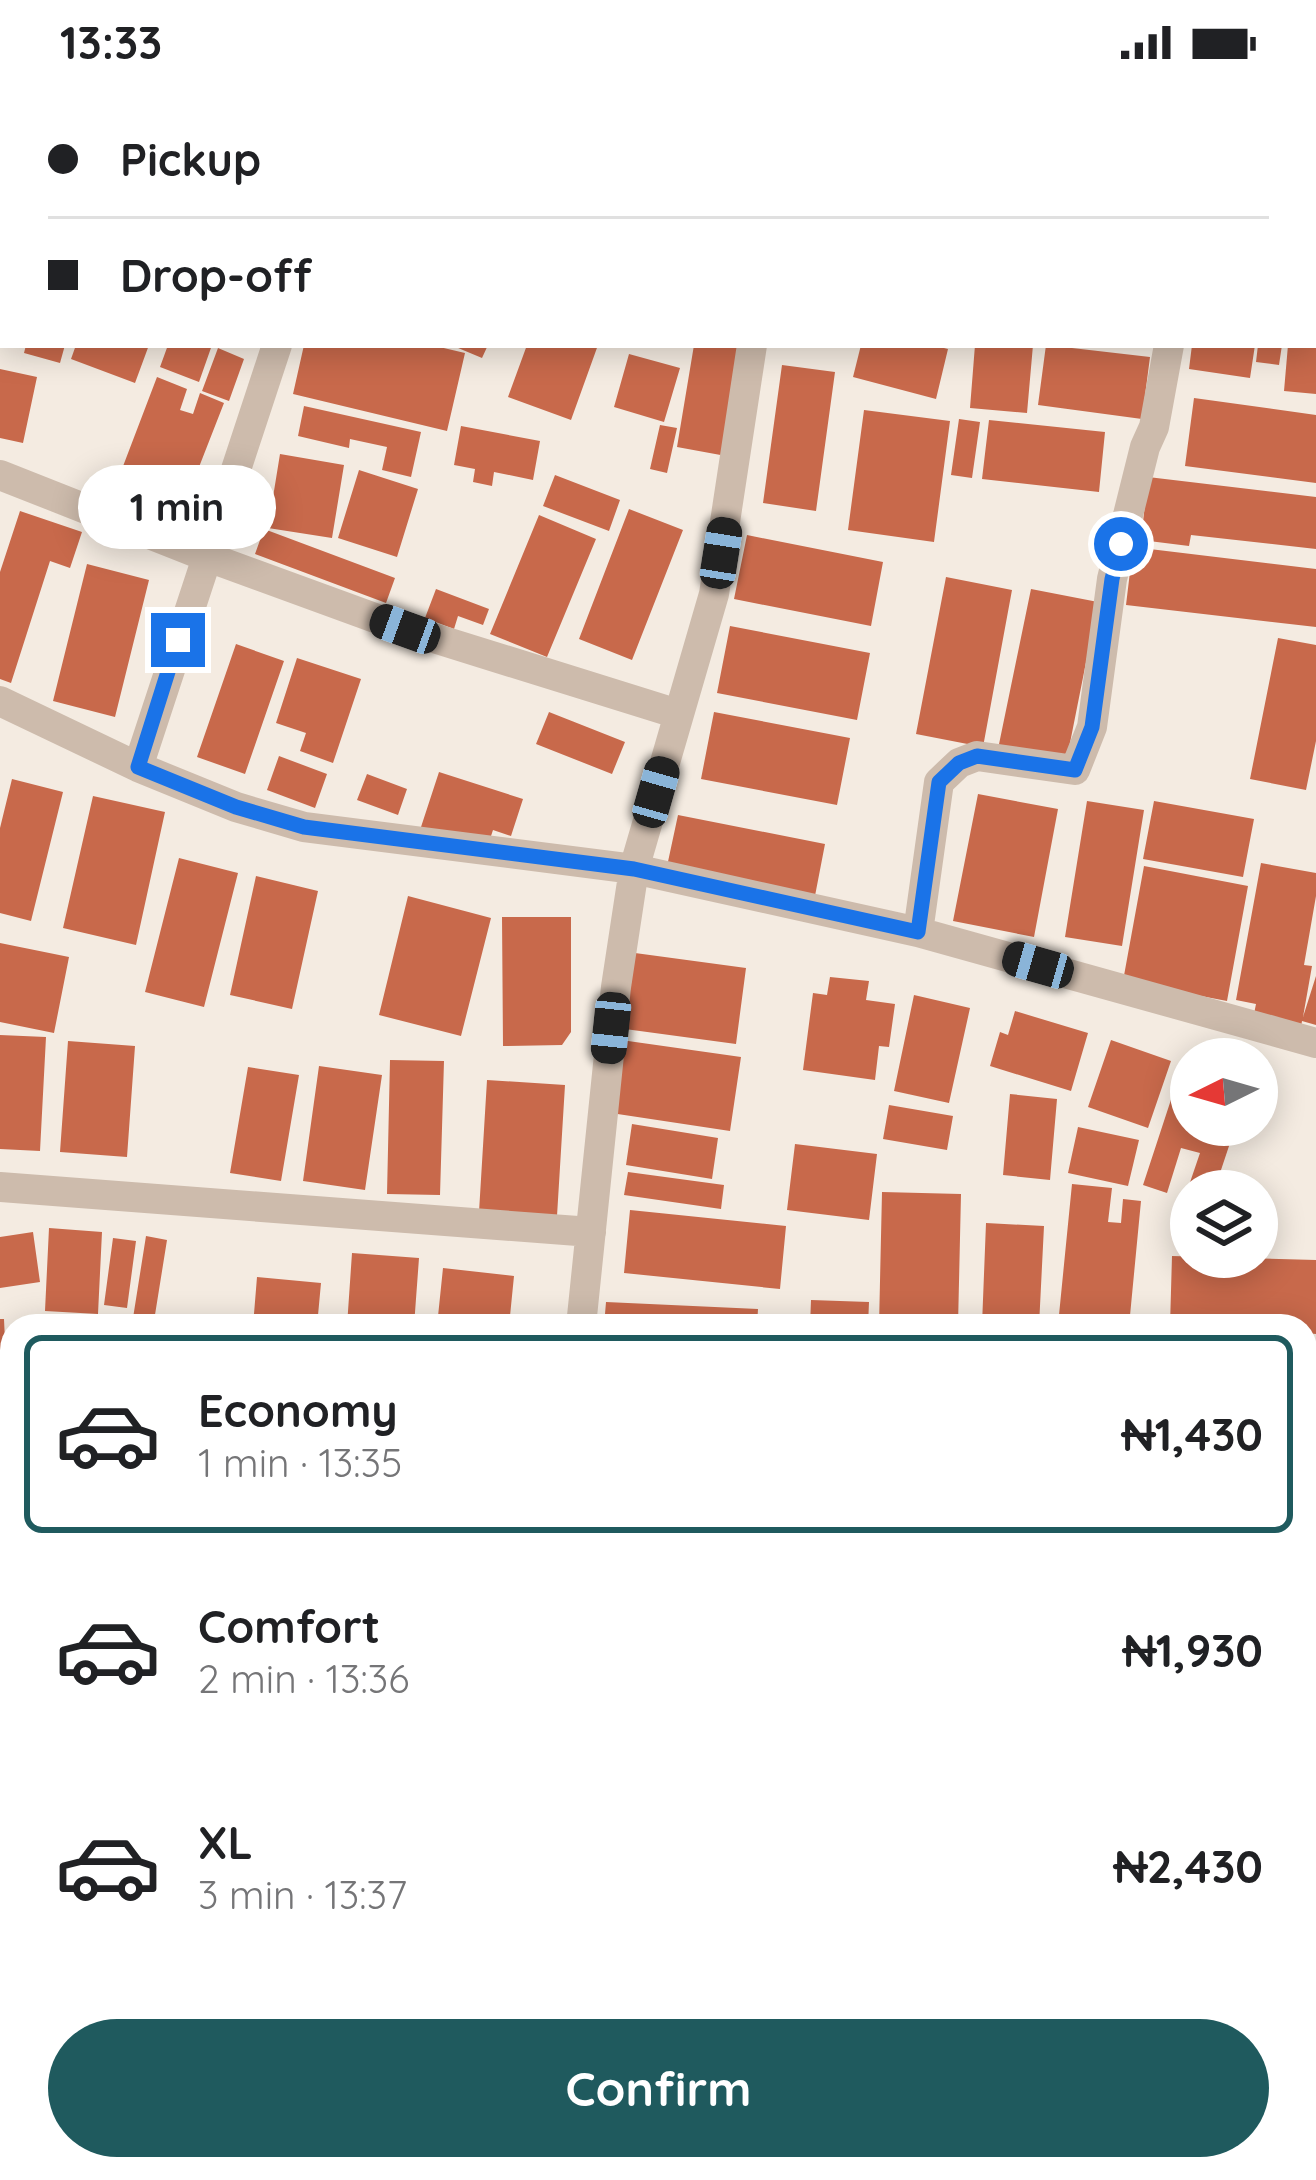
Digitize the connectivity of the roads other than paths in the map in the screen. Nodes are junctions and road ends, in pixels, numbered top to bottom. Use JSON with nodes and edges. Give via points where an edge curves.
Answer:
{"nodes":[{"id":1,"x":276,"y":348,"type":"edge"},
{"id":2,"x":752,"y":348,"type":"edge"},
{"id":3,"x":1167,"y":348,"type":"edge"},
{"id":4,"x":0,"y":475,"type":"edge"},
{"id":5,"x":206,"y":556,"type":"junction"},
{"id":6,"x":0,"y":701,"type":"edge"},
{"id":7,"x":678,"y":714,"type":"junction"},
{"id":8,"x":138,"y":767,"type":"junction"},
{"id":9,"x":634,"y":869,"type":"junction"},
{"id":10,"x":918,"y":932,"type":"junction"},
{"id":11,"x":1316,"y":1042,"type":"edge"},
{"id":12,"x":0,"y":1187,"type":"edge"},
{"id":13,"x":590,"y":1232,"type":"junction"},
{"id":14,"x":582,"y":1314,"type":"edge"}],
"edges":[{"from":1,"to":5,"type":"street"},
{"from":2,"to":7,"type":"street","via":[[714,595]]},
{"from":3,"to":10,"type":"street","via":[[1112,579],[1092,727],[1075,770],[977,756],[939,782]]},
{"from":4,"to":5,"type":"street"},
{"from":5,"to":7,"type":"street","via":[[405,629]]},
{"from":5,"to":8,"type":"street"},
{"from":6,"to":8,"type":"street"},
{"from":7,"to":9,"type":"street"},
{"from":8,"to":9,"type":"street","via":[[304,827]]},
{"from":9,"to":10,"type":"street"},
{"from":9,"to":13,"type":"street"},
{"from":10,"to":11,"type":"street"},
{"from":12,"to":13,"type":"street"},
{"from":13,"to":14,"type":"street"}]}
